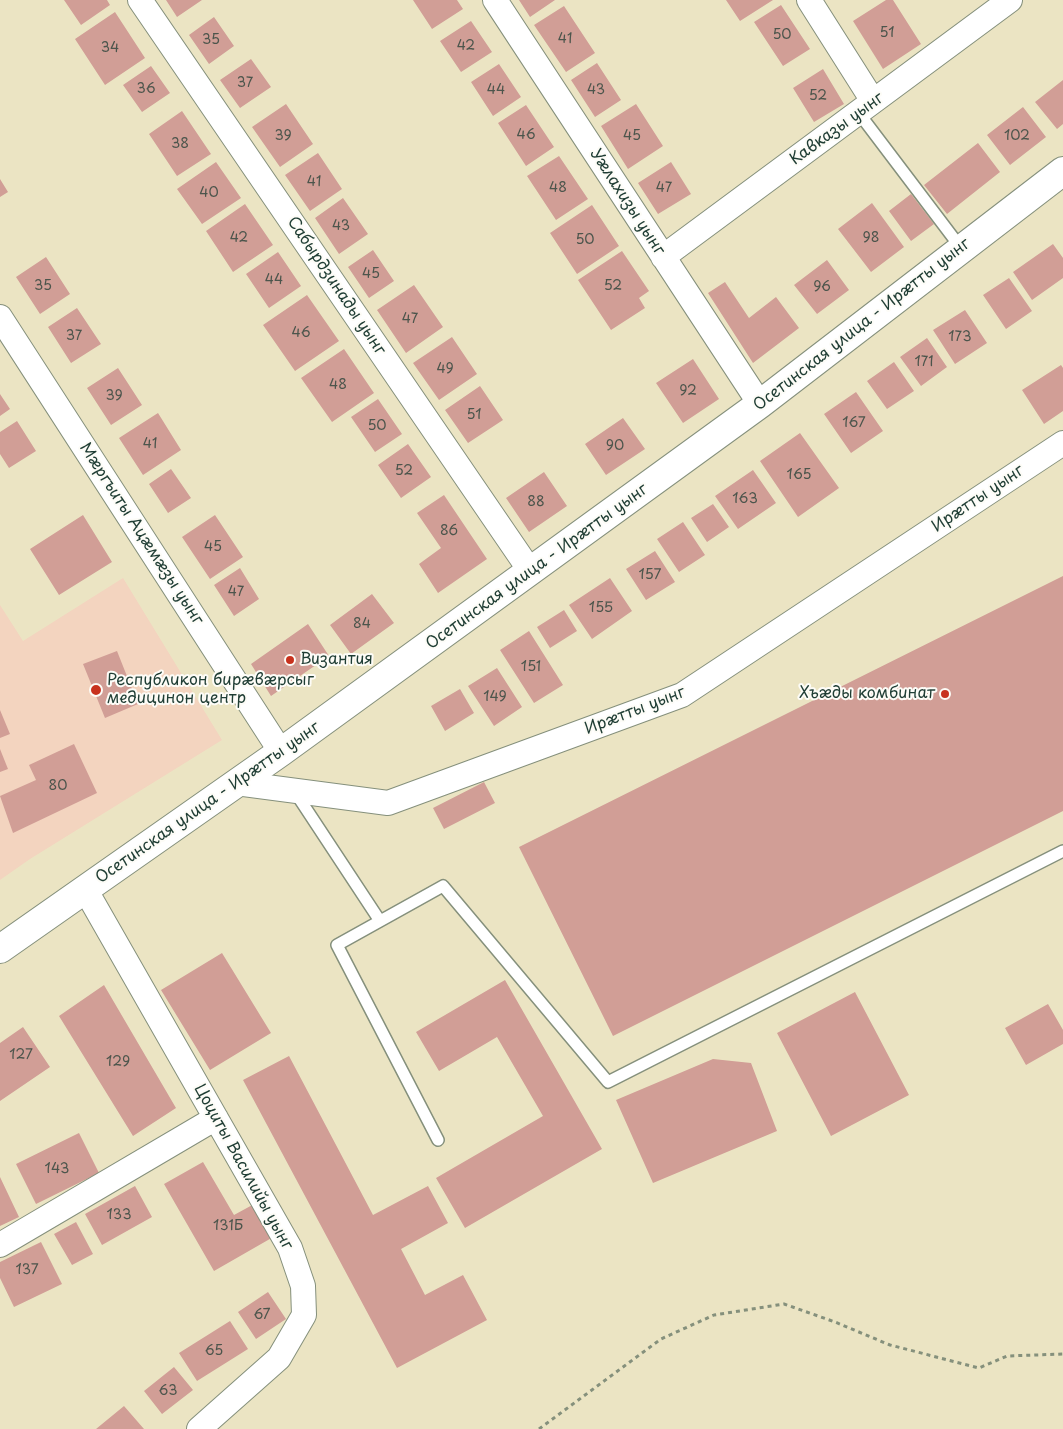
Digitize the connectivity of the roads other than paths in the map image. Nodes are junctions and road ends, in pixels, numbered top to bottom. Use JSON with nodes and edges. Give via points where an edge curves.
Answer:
{"nodes":[{"id":1,"x":140,"y":0,"type":"edge"},
{"id":2,"x":495,"y":0,"type":"edge"},
{"id":3,"x":809,"y":0,"type":"edge"},
{"id":4,"x":1010,"y":0,"type":"edge"},
{"id":5,"x":866,"y":107,"type":"junction"},
{"id":6,"x":1063,"y":170,"type":"edge"},
{"id":7,"x":961,"y":248,"type":"junction"},
{"id":8,"x":664,"y":257,"type":"junction"},
{"id":9,"x":0,"y":317,"type":"edge"},
{"id":10,"x":760,"y":404,"type":"junction"},
{"id":11,"x":1063,"y":442,"type":"edge"},
{"id":12,"x":531,"y":572,"type":"junction"},
{"id":13,"x":282,"y":752,"type":"junction"},
{"id":14,"x":236,"y":783,"type":"junction"},
{"id":15,"x":294,"y":791,"type":"junction"},
{"id":16,"x":1063,"y":850,"type":"edge"},
{"id":17,"x":85,"y":889,"type":"junction"},
{"id":18,"x":380,"y":921,"type":"junction"},
{"id":19,"x":0,"y":949,"type":"edge"},
{"id":20,"x":216,"y":1118,"type":"junction"},
{"id":21,"x":438,"y":1140,"type":"dead end"},
{"id":22,"x":0,"y":1245,"type":"edge"},
{"id":23,"x":199,"y":1429,"type":"edge"}],
"edges":[{"from":1,"to":12,"type":"street","name":"Сабырдзинады уынг"},
{"from":2,"to":8,"type":"street","name":"Уӕлахизы уынг"},
{"from":3,"to":5,"type":"street"},
{"from":4,"to":5,"type":"street","name":"Кавказы уынг"},
{"from":5,"to":7,"type":"lane"},
{"from":5,"to":8,"type":"street","name":"Кавказы уынг"},
{"from":6,"to":7,"type":"street","name":"Осетинская улица - Ирæтты уынг"},
{"from":7,"to":10,"type":"street","name":"Осетинская улица - Ирæтты уынг"},
{"from":8,"to":10,"type":"street","name":"Уӕлахизы уынг"},
{"from":9,"to":13,"type":"street","name":"Мӕргъиты Ацӕмӕзы уынг"},
{"from":10,"to":12,"type":"street","name":"Осетинская улица - Ирæтты уынг"},
{"from":11,"to":15,"type":"street","name":"Ирæтты уынг","via":[[682,695],[388,804]]},
{"from":12,"to":13,"type":"street","name":"Осетинская улица - Ирæтты уынг"},
{"from":13,"to":14,"type":"street","name":"Осетинская улица - Ирæтты уынг"},
{"from":14,"to":15,"type":"street","name":"Ирæтты уынг"},
{"from":14,"to":17,"type":"street","name":"Осетинская улица - Ирæтты уынг"},
{"from":15,"to":18,"type":"lane"},
{"from":16,"to":18,"type":"lane","via":[[608,1082],[442,886]]},
{"from":17,"to":19,"type":"street","name":"Осетинская улица - Ирæтты уынг"},
{"from":17,"to":20,"type":"street","name":"Цоциты Василийы уынг"},
{"from":18,"to":21,"type":"lane","via":[[337,945]]},
{"from":20,"to":22,"type":"street"},
{"from":20,"to":23,"type":"street","name":"Цоциты Василийы уынг","via":[[290,1248],[303,1286],[304,1315],[279,1358]]}]}
